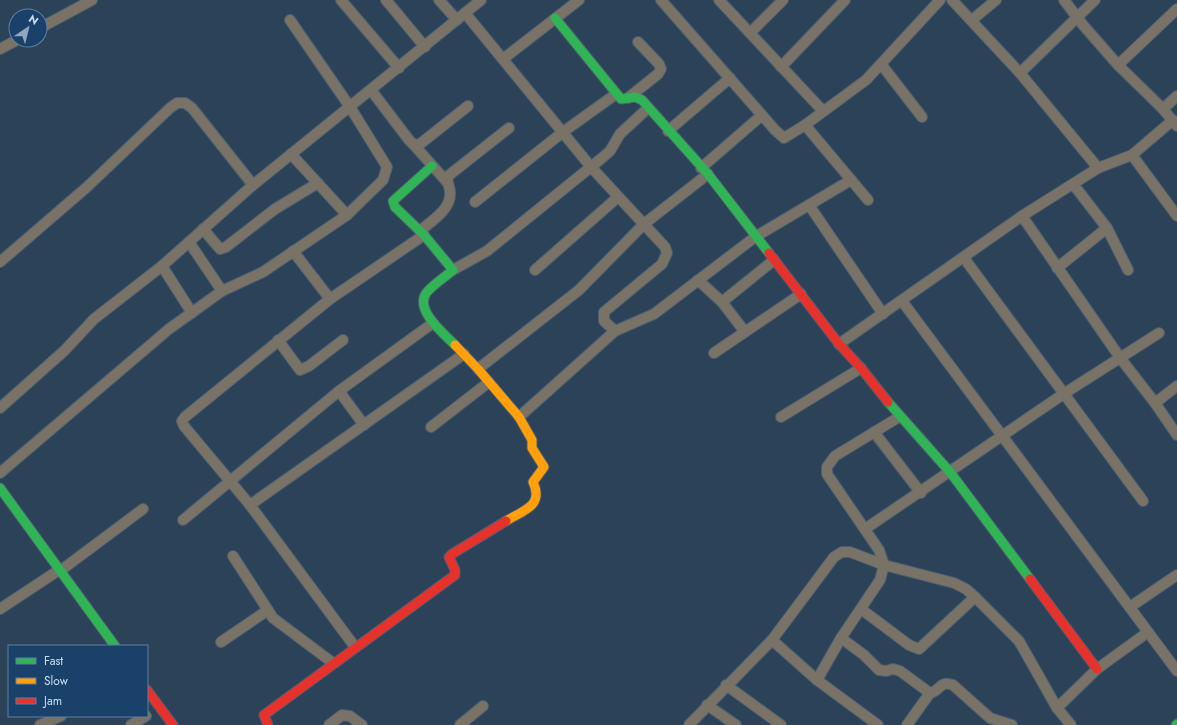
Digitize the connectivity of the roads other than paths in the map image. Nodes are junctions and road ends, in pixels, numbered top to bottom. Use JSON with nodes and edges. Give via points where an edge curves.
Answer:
{"nodes":[{"id":1,"x":92,"y":0,"type":"edge"},
{"id":2,"x":341,"y":0,"type":"edge"},
{"id":3,"x":386,"y":0,"type":"edge"},
{"id":4,"x":439,"y":0,"type":"edge"},
{"id":5,"x":481,"y":0,"type":"edge"},
{"id":6,"x":579,"y":0,"type":"edge"},
{"id":7,"x":661,"y":0,"type":"edge"},
{"id":8,"x":720,"y":0,"type":"edge"},
{"id":9,"x":783,"y":0,"type":"edge"},
{"id":10,"x":845,"y":0,"type":"edge"},
{"id":11,"x":940,"y":0,"type":"edge"},
{"id":12,"x":952,"y":0,"type":"edge"},
{"id":13,"x":996,"y":0,"type":"edge"},
{"id":14,"x":1064,"y":0,"type":"edge"},
{"id":15,"x":1095,"y":0,"type":"edge"},
{"id":16,"x":1177,"y":9,"type":"edge"},
{"id":17,"x":465,"y":13,"type":"junction"},
{"id":18,"x":1078,"y":17,"type":"junction"},
{"id":19,"x":555,"y":18,"type":"junction"},
{"id":20,"x":290,"y":20,"type":"dead end"},
{"id":21,"x":457,"y":20,"type":"junction"},
{"id":22,"x":972,"y":20,"type":"junction"},
{"id":23,"x":48,"y":24,"type":"edge"},
{"id":24,"x":750,"y":33,"type":"junction"},
{"id":25,"x":638,"y":42,"type":"dead end"},
{"id":26,"x":425,"y":47,"type":"junction"},
{"id":27,"x":503,"y":59,"type":"junction"},
{"id":28,"x":881,"y":64,"type":"junction"},
{"id":29,"x":1118,"y":65,"type":"junction"},
{"id":30,"x":781,"y":67,"type":"junction"},
{"id":31,"x":399,"y":68,"type":"junction"},
{"id":32,"x":1020,"y":73,"type":"junction"},
{"id":33,"x":730,"y":78,"type":"junction"},
{"id":34,"x":371,"y":90,"type":"junction"},
{"id":35,"x":616,"y":94,"type":"junction"},
{"id":36,"x":1177,"y":96,"type":"edge"},
{"id":37,"x":628,"y":98,"type":"junction"},
{"id":38,"x":468,"y":106,"type":"dead end"},
{"id":39,"x":350,"y":107,"type":"junction"},
{"id":40,"x":648,"y":108,"type":"junction"},
{"id":41,"x":1163,"y":109,"type":"junction"},
{"id":42,"x":823,"y":111,"type":"junction"},
{"id":43,"x":762,"y":115,"type":"junction"},
{"id":44,"x":922,"y":118,"type":"dead end"},
{"id":45,"x":1175,"y":123,"type":"edge"},
{"id":46,"x":804,"y":125,"type":"junction"},
{"id":47,"x":509,"y":128,"type":"dead end"},
{"id":48,"x":668,"y":131,"type":"junction"},
{"id":49,"x":563,"y":132,"type":"junction"},
{"id":50,"x":414,"y":145,"type":"junction"},
{"id":51,"x":291,"y":154,"type":"junction"},
{"id":52,"x":1132,"y":155,"type":"junction"},
{"id":53,"x":432,"y":166,"type":"junction"},
{"id":54,"x":591,"y":167,"type":"junction"},
{"id":55,"x":1098,"y":168,"type":"junction"},
{"id":56,"x":704,"y":171,"type":"junction"},
{"id":57,"x":851,"y":180,"type":"junction"},
{"id":58,"x":447,"y":182,"type":"junction"},
{"id":59,"x":318,"y":183,"type":"junction"},
{"id":60,"x":1073,"y":184,"type":"junction"},
{"id":61,"x":253,"y":185,"type":"junction"},
{"id":62,"x":618,"y":197,"type":"junction"},
{"id":63,"x":868,"y":200,"type":"dead end"},
{"id":64,"x":475,"y":202,"type":"dead end"},
{"id":65,"x":809,"y":204,"type":"junction"},
{"id":66,"x":347,"y":215,"type":"junction"},
{"id":67,"x":1022,"y":216,"type":"junction"},
{"id":68,"x":1177,"y":216,"type":"edge"},
{"id":69,"x":644,"y":224,"type":"junction"},
{"id":70,"x":1107,"y":228,"type":"junction"},
{"id":71,"x":203,"y":229,"type":"junction"},
{"id":72,"x":422,"y":233,"type":"junction"},
{"id":73,"x":755,"y":237,"type":"junction"},
{"id":74,"x":189,"y":242,"type":"junction"},
{"id":75,"x":293,"y":251,"type":"junction"},
{"id":76,"x":964,"y":258,"type":"junction"},
{"id":77,"x":774,"y":260,"type":"junction"},
{"id":78,"x":0,"y":262,"type":"edge"},
{"id":79,"x":162,"y":266,"type":"junction"},
{"id":80,"x":1057,"y":268,"type":"junction"},
{"id":81,"x":452,"y":270,"type":"junction"},
{"id":82,"x":535,"y":270,"type":"dead end"},
{"id":83,"x":1128,"y":270,"type":"dead end"},
{"id":84,"x":698,"y":280,"type":"junction"},
{"id":85,"x":222,"y":291,"type":"junction"},
{"id":86,"x":801,"y":294,"type":"junction"},
{"id":87,"x":330,"y":299,"type":"junction"},
{"id":88,"x":902,"y":301,"type":"junction"},
{"id":89,"x":722,"y":302,"type":"junction"},
{"id":90,"x":192,"y":313,"type":"junction"},
{"id":91,"x":883,"y":314,"type":"junction"},
{"id":92,"x":433,"y":324,"type":"junction"},
{"id":93,"x":615,"y":331,"type":"junction"},
{"id":94,"x":745,"y":332,"type":"junction"},
{"id":95,"x":1159,"y":333,"type":"dead end"},
{"id":96,"x":278,"y":340,"type":"junction"},
{"id":97,"x":343,"y":340,"type":"dead end"},
{"id":98,"x":839,"y":344,"type":"junction"},
{"id":99,"x":714,"y":353,"type":"dead end"},
{"id":100,"x":464,"y":354,"type":"junction"},
{"id":101,"x":1120,"y":359,"type":"junction"},
{"id":102,"x":861,"y":368,"type":"junction"},
{"id":103,"x":478,"y":369,"type":"junction"},
{"id":104,"x":489,"y":382,"type":"junction"},
{"id":105,"x":1177,"y":386,"type":"edge"},
{"id":106,"x":339,"y":391,"type":"junction"},
{"id":107,"x":1065,"y":394,"type":"junction"},
{"id":108,"x":1155,"y":403,"type":"junction"},
{"id":109,"x":0,"y":408,"type":"edge"},
{"id":110,"x":519,"y":417,"type":"junction"},
{"id":111,"x":782,"y":417,"type":"dead end"},
{"id":112,"x":899,"y":417,"type":"junction"},
{"id":113,"x":364,"y":425,"type":"junction"},
{"id":114,"x":431,"y":426,"type":"dead end"},
{"id":115,"x":874,"y":432,"type":"junction"},
{"id":116,"x":1177,"y":435,"type":"edge"},
{"id":117,"x":1002,"y":436,"type":"junction"},
{"id":118,"x":950,"y":472,"type":"junction"},
{"id":119,"x":0,"y":473,"type":"edge"},
{"id":120,"x":231,"y":481,"type":"junction"},
{"id":121,"x":0,"y":488,"type":"edge"},
{"id":122,"x":921,"y":493,"type":"junction"},
{"id":123,"x":1143,"y":501,"type":"dead end"},
{"id":124,"x":250,"y":505,"type":"junction"},
{"id":125,"x":143,"y":508,"type":"dead end"},
{"id":126,"x":183,"y":520,"type":"dead end"},
{"id":127,"x":865,"y":529,"type":"junction"},
{"id":128,"x":233,"y":556,"type":"dead end"},
{"id":129,"x":884,"y":565,"type":"junction"},
{"id":130,"x":59,"y":570,"type":"junction"},
{"id":131,"x":1177,"y":575,"type":"edge"},
{"id":132,"x":976,"y":596,"type":"junction"},
{"id":133,"x":1130,"y":607,"type":"junction"},
{"id":134,"x":0,"y":609,"type":"edge"},
{"id":135,"x":861,"y":609,"type":"junction"},
{"id":136,"x":268,"y":610,"type":"junction"},
{"id":137,"x":1148,"y":632,"type":"junction"},
{"id":138,"x":841,"y":638,"type":"junction"},
{"id":139,"x":772,"y":640,"type":"junction"},
{"id":140,"x":221,"y":642,"type":"dead end"},
{"id":141,"x":114,"y":645,"type":"edge"},
{"id":142,"x":355,"y":647,"type":"junction"},
{"id":143,"x":333,"y":663,"type":"junction"},
{"id":144,"x":1097,"y":669,"type":"junction"},
{"id":145,"x":1177,"y":671,"type":"edge"},
{"id":146,"x":817,"y":680,"type":"junction"},
{"id":147,"x":726,"y":685,"type":"junction"},
{"id":148,"x":148,"y":691,"type":"edge"},
{"id":149,"x":930,"y":693,"type":"junction"},
{"id":150,"x":707,"y":705,"type":"junction"},
{"id":151,"x":483,"y":706,"type":"dead end"},
{"id":152,"x":160,"y":707,"type":"junction"},
{"id":153,"x":1057,"y":708,"type":"junction"},
{"id":154,"x":148,"y":715,"type":"edge"},
{"id":155,"x":59,"y":717,"type":"edge"},
{"id":156,"x":144,"y":717,"type":"edge"},
{"id":157,"x":40,"y":725,"type":"edge"},
{"id":158,"x":131,"y":725,"type":"edge"},
{"id":159,"x":172,"y":725,"type":"edge"},
{"id":160,"x":268,"y":725,"type":"edge"},
{"id":161,"x":329,"y":725,"type":"edge"},
{"id":162,"x":362,"y":725,"type":"edge"},
{"id":163,"x":460,"y":725,"type":"edge"},
{"id":164,"x":689,"y":725,"type":"edge"},
{"id":165,"x":736,"y":725,"type":"edge"},
{"id":166,"x":781,"y":725,"type":"edge"},
{"id":167,"x":878,"y":725,"type":"edge"},
{"id":168,"x":907,"y":725,"type":"edge"},
{"id":169,"x":1012,"y":725,"type":"edge"},
{"id":170,"x":1070,"y":725,"type":"edge"}],
"edges":[{"from":1,"to":23,"type":"street"},
{"from":2,"to":31,"type":"street"},
{"from":3,"to":26,"type":"street"},
{"from":4,"to":21,"type":"street"},
{"from":5,"to":17,"type":"street"},
{"from":6,"to":19,"type":"street"},
{"from":7,"to":33,"type":"street"},
{"from":8,"to":24,"type":"street"},
{"from":9,"to":24,"type":"street"},
{"from":10,"to":30,"type":"street"},
{"from":11,"to":28,"type":"street"},
{"from":12,"to":22,"type":"street"},
{"from":13,"to":22,"type":"street"},
{"from":14,"to":18,"type":"street"},
{"from":15,"to":18,"type":"street"},
{"from":16,"to":29,"type":"street"},
{"from":17,"to":21,"type":"street"},
{"from":17,"to":27,"type":"street"},
{"from":18,"to":29,"type":"street"},
{"from":18,"to":32,"type":"street"},
{"from":19,"to":27,"type":"street"},
{"from":19,"to":35,"type":"street"},
{"from":20,"to":39,"type":"street"},
{"from":21,"to":26,"type":"street"},
{"from":22,"to":32,"type":"street"},
{"from":24,"to":30,"type":"street"},
{"from":25,"to":37,"type":"street","via":[[661,69]]},
{"from":26,"to":31,"type":"street"},
{"from":27,"to":49,"type":"street"},
{"from":28,"to":42,"type":"street","via":[[866,80]]},
{"from":28,"to":44,"type":"street"},
{"from":29,"to":41,"type":"street"},
{"from":30,"to":42,"type":"street"},
{"from":31,"to":34,"type":"street"},
{"from":32,"to":55,"type":"street"},
{"from":33,"to":43,"type":"street"},
{"from":33,"to":48,"type":"street"},
{"from":34,"to":39,"type":"street"},
{"from":34,"to":50,"type":"street"},
{"from":35,"to":37,"type":"street","via":[[621,98]]},
{"from":35,"to":49,"type":"street"},
{"from":36,"to":41,"type":"street"},
{"from":37,"to":40,"type":"street","via":[[642,100]]},
{"from":38,"to":50,"type":"street","via":[[420,144]]},
{"from":39,"to":51,"type":"street"},
{"from":39,"to":66,"type":"street","via":[[387,168],[383,180]]},
{"from":40,"to":48,"type":"street"},
{"from":40,"to":54,"type":"street","via":[[620,134],[610,151]]},
{"from":41,"to":45,"type":"street"},
{"from":42,"to":46,"type":"street"},
{"from":43,"to":46,"type":"street","via":[[784,138]]},
{"from":43,"to":56,"type":"street"},
{"from":45,"to":52,"type":"street"},
{"from":46,"to":57,"type":"street"},
{"from":47,"to":58,"type":"street","via":[[453,171]]},
{"from":48,"to":56,"type":"street"},
{"from":49,"to":54,"type":"street"},
{"from":49,"to":64,"type":"street"},
{"from":50,"to":53,"type":"street"},
{"from":51,"to":59,"type":"street"},
{"from":51,"to":61,"type":"street"},
{"from":52,"to":55,"type":"street"},
{"from":52,"to":68,"type":"street"},
{"from":53,"to":58,"type":"street"},
{"from":53,"to":72,"type":"street","via":[[393,201],[395,207]]},
{"from":54,"to":62,"type":"street"},
{"from":54,"to":81,"type":"street","via":[[487,251]]},
{"from":55,"to":60,"type":"street"},
{"from":56,"to":69,"type":"street"},
{"from":56,"to":73,"type":"street"},
{"from":57,"to":63,"type":"street"},
{"from":57,"to":65,"type":"street"},
{"from":58,"to":72,"type":"street","via":[[451,195],[448,203]]},
{"from":59,"to":66,"type":"street"},
{"from":59,"to":71,"type":"street","via":[[266,215],[226,247],[220,249]]},
{"from":60,"to":67,"type":"street"},
{"from":60,"to":70,"type":"street"},
{"from":61,"to":71,"type":"street"},
{"from":61,"to":78,"type":"street","via":[[192,108],[185,103],[177,103],[147,128],[87,187]]},
{"from":62,"to":69,"type":"street"},
{"from":62,"to":82,"type":"street"},
{"from":65,"to":73,"type":"street"},
{"from":65,"to":91,"type":"street"},
{"from":66,"to":75,"type":"street"},
{"from":67,"to":76,"type":"street"},
{"from":67,"to":80,"type":"street"},
{"from":69,"to":93,"type":"street","via":[[662,242],[667,253],[662,264],[604,312],[604,321]]},
{"from":69,"to":103,"type":"street","via":[[579,290]]},
{"from":70,"to":80,"type":"street"},
{"from":70,"to":83,"type":"street"},
{"from":71,"to":74,"type":"street"},
{"from":72,"to":81,"type":"street"},
{"from":72,"to":87,"type":"street"},
{"from":73,"to":77,"type":"street"},
{"from":73,"to":84,"type":"street"},
{"from":74,"to":79,"type":"street"},
{"from":74,"to":85,"type":"street"},
{"from":75,"to":85,"type":"street","via":[[263,272]]},
{"from":75,"to":87,"type":"street"},
{"from":76,"to":88,"type":"street"},
{"from":76,"to":107,"type":"street"},
{"from":77,"to":86,"type":"street"},
{"from":77,"to":89,"type":"street"},
{"from":79,"to":90,"type":"street"},
{"from":79,"to":109,"type":"street","via":[[94,319],[64,351]]},
{"from":80,"to":101,"type":"street"},
{"from":81,"to":92,"type":"street","via":[[424,297],[424,306]]},
{"from":84,"to":89,"type":"street"},
{"from":84,"to":93,"type":"street","via":[[654,314]]},
{"from":85,"to":90,"type":"street"},
{"from":86,"to":94,"type":"street"},
{"from":86,"to":98,"type":"street"},
{"from":87,"to":96,"type":"street"},
{"from":88,"to":91,"type":"street"},
{"from":88,"to":117,"type":"street"},
{"from":89,"to":94,"type":"street"},
{"from":90,"to":119,"type":"street","via":[[169,329]]},
{"from":91,"to":98,"type":"street"},
{"from":92,"to":100,"type":"street"},
{"from":92,"to":106,"type":"street"},
{"from":93,"to":110,"type":"street"},
{"from":94,"to":99,"type":"street"},
{"from":95,"to":101,"type":"street"},
{"from":96,"to":97,"type":"street","via":[[300,370]]},
{"from":96,"to":120,"type":"street","via":[[182,421]]},
{"from":98,"to":102,"type":"street"},
{"from":100,"to":103,"type":"street"},
{"from":100,"to":113,"type":"street"},
{"from":101,"to":107,"type":"street"},
{"from":101,"to":108,"type":"street"},
{"from":102,"to":111,"type":"street"},
{"from":102,"to":112,"type":"street"},
{"from":103,"to":104,"type":"street"},
{"from":104,"to":110,"type":"street"},
{"from":104,"to":114,"type":"street"},
{"from":105,"to":108,"type":"street"},
{"from":106,"to":113,"type":"street"},
{"from":106,"to":120,"type":"street"},
{"from":107,"to":117,"type":"street"},
{"from":107,"to":123,"type":"street"},
{"from":108,"to":116,"type":"street"},
{"from":110,"to":142,"type":"street","via":[[531,437],[532,448],[544,467],[533,482],[539,493],[534,504],[452,554],[449,561],[456,570],[455,575]]},
{"from":112,"to":115,"type":"street"},
{"from":112,"to":118,"type":"street"},
{"from":113,"to":124,"type":"street"},
{"from":115,"to":122,"type":"street"},
{"from":115,"to":127,"type":"street","via":[[835,456],[827,467],[827,474]]},
{"from":117,"to":118,"type":"street"},
{"from":117,"to":133,"type":"street"},
{"from":118,"to":122,"type":"street"},
{"from":118,"to":144,"type":"street"},
{"from":120,"to":124,"type":"street"},
{"from":120,"to":126,"type":"street"},
{"from":121,"to":130,"type":"street"},
{"from":122,"to":127,"type":"street"},
{"from":124,"to":142,"type":"street"},
{"from":125,"to":130,"type":"street"},
{"from":127,"to":129,"type":"street"},
{"from":128,"to":136,"type":"street"},
{"from":129,"to":132,"type":"street","via":[[954,583]]},
{"from":129,"to":135,"type":"street","via":[[880,580]]},
{"from":129,"to":139,"type":"street","via":[[850,552],[842,552],[834,557]]},
{"from":130,"to":134,"type":"street"},
{"from":130,"to":141,"type":"street"},
{"from":131,"to":133,"type":"street"},
{"from":132,"to":135,"type":"street","via":[[919,649],[909,645]]},
{"from":132,"to":153,"type":"street","via":[[1019,641]]},
{"from":133,"to":137,"type":"street"},
{"from":135,"to":138,"type":"street"},
{"from":136,"to":140,"type":"street"},
{"from":136,"to":143,"type":"street","via":[[273,618]]},
{"from":137,"to":144,"type":"street"},
{"from":137,"to":145,"type":"street"},
{"from":138,"to":146,"type":"street"},
{"from":138,"to":149,"type":"street","via":[[879,670],[900,671]]},
{"from":139,"to":146,"type":"street"},
{"from":139,"to":147,"type":"street"},
{"from":142,"to":143,"type":"street"},
{"from":143,"to":160,"type":"street","via":[[264,715]]},
{"from":144,"to":153,"type":"street"},
{"from":146,"to":167,"type":"street"},
{"from":147,"to":150,"type":"street"},
{"from":147,"to":166,"type":"street"},
{"from":148,"to":152,"type":"street"},
{"from":149,"to":168,"type":"street"},
{"from":149,"to":169,"type":"street","via":[[942,684],[953,684],[990,718]]},
{"from":150,"to":164,"type":"street"},
{"from":150,"to":165,"type":"street"},
{"from":151,"to":163,"type":"street"},
{"from":152,"to":154,"type":"street"},
{"from":152,"to":159,"type":"street"},
{"from":153,"to":170,"type":"street"},
{"from":155,"to":157,"type":"street"},
{"from":156,"to":158,"type":"street"},
{"from":161,"to":162,"type":"street","via":[[342,715],[350,716]]}]}
